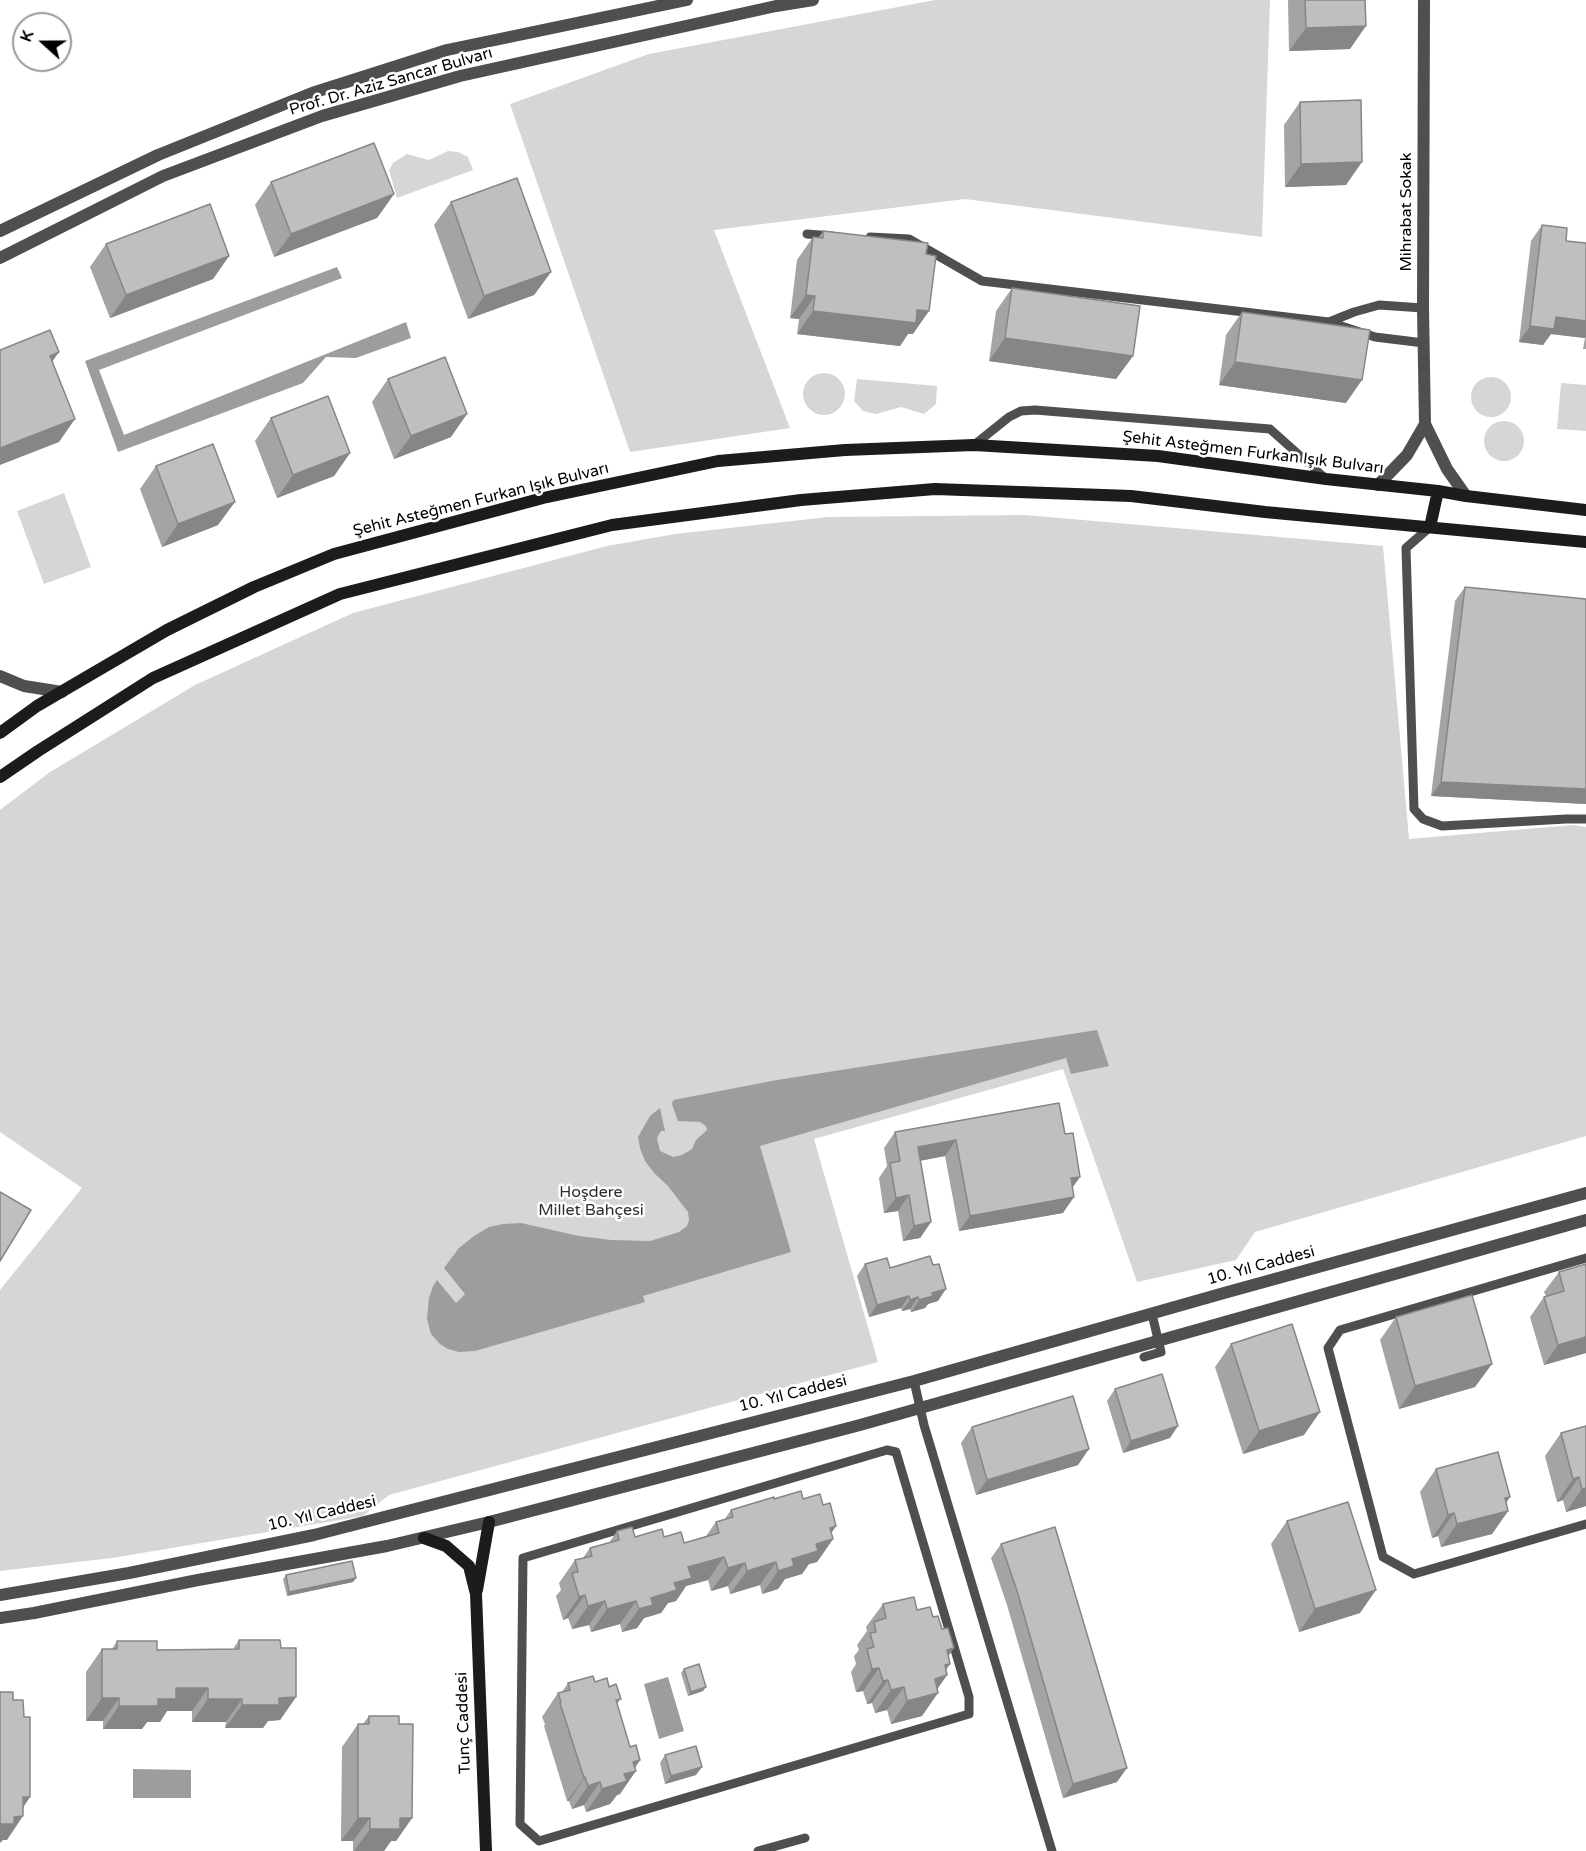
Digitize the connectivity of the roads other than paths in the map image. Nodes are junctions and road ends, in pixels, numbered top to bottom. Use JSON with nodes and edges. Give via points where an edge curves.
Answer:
{"nodes":[{"id":1,"x":687,"y":0,"type":"edge"},
{"id":2,"x":813,"y":0,"type":"edge"},
{"id":3,"x":1424,"y":0,"type":"edge"},
{"id":4,"x":776,"y":3,"type":"edge"},
{"id":5,"x":0,"y":231,"type":"edge"},
{"id":6,"x":807,"y":234,"type":"dead end"},
{"id":7,"x":841,"y":236,"type":"edge"},
{"id":8,"x":864,"y":237,"type":"edge"},
{"id":9,"x":0,"y":258,"type":"edge"},
{"id":10,"x":1423,"y":308,"type":"junction"},
{"id":11,"x":1329,"y":322,"type":"junction"},
{"id":12,"x":1424,"y":343,"type":"junction"},
{"id":13,"x":1425,"y":424,"type":"junction"},
{"id":14,"x":974,"y":445,"type":"junction"},
{"id":15,"x":1326,"y":479,"type":"junction"},
{"id":16,"x":1378,"y":485,"type":"junction"},
{"id":17,"x":1438,"y":491,"type":"junction"},
{"id":18,"x":1466,"y":496,"type":"junction"},
{"id":19,"x":1586,"y":510,"type":"edge"},
{"id":20,"x":1430,"y":527,"type":"junction"},
{"id":21,"x":1586,"y":542,"type":"edge"},
{"id":22,"x":0,"y":676,"type":"edge"},
{"id":23,"x":62,"y":692,"type":"junction"},
{"id":24,"x":0,"y":733,"type":"edge"},
{"id":25,"x":0,"y":777,"type":"edge"},
{"id":26,"x":1586,"y":819,"type":"edge"},
{"id":27,"x":1586,"y":1193,"type":"edge"},
{"id":28,"x":1586,"y":1220,"type":"edge"},
{"id":29,"x":1586,"y":1258,"type":"edge"},
{"id":30,"x":1152,"y":1314,"type":"junction"},
{"id":31,"x":1158,"y":1341,"type":"junction"},
{"id":32,"x":1144,"y":1357,"type":"dead end"},
{"id":33,"x":914,"y":1381,"type":"junction"},
{"id":34,"x":919,"y":1408,"type":"junction"},
{"id":35,"x":887,"y":1450,"type":"joint"},
{"id":36,"x":489,"y":1522,"type":"junction"},
{"id":37,"x":1586,"y":1524,"type":"edge"},
{"id":38,"x":424,"y":1538,"type":"junction"},
{"id":39,"x":476,"y":1594,"type":"junction"},
{"id":40,"x":0,"y":1595,"type":"edge"},
{"id":41,"x":0,"y":1618,"type":"edge"},
{"id":42,"x":805,"y":1838,"type":"dead end"},
{"id":43,"x":486,"y":1851,"type":"edge"},
{"id":44,"x":758,"y":1851,"type":"edge"},
{"id":45,"x":1052,"y":1851,"type":"edge"}],
"edges":[{"from":1,"to":5,"type":"street","name":"Prof. Dr. Aziz Sancar Bulvarı","via":[[447,50],[312,93],[158,155]]},
{"from":2,"to":4,"type":"street","name":"Prof. Dr. Aziz Sancar Bulvarı"},
{"from":3,"to":10,"type":"street","name":"Mihrabat Sokak"},
{"from":4,"to":9,"type":"street","name":"Prof. Dr. Aziz Sancar Bulvarı","via":[[460,76],[322,116],[163,176]]},
{"from":6,"to":7,"type":"lane"},
{"from":8,"to":11,"type":"lane","via":[[909,239],[982,281]]},
{"from":10,"to":11,"type":"lane","via":[[1379,305]]},
{"from":10,"to":12,"type":"street","name":"Mihrabat Sokak"},
{"from":11,"to":12,"type":"lane","via":[[1375,337]]},
{"from":12,"to":13,"type":"street","name":"Mihrabat Sokak"},
{"from":13,"to":16,"type":"street","via":[[1407,455]]},
{"from":13,"to":18,"type":"street"},
{"from":14,"to":15,"type":"main road","name":"Şehit Asteğmen Furkan Işık Bulvarı","via":[[1158,456]]},
{"from":14,"to":15,"type":"lane","via":[[1009,417],[1035,410],[1270,429]]},
{"from":14,"to":23,"type":"main road","name":"Şehit Asteğmen Furkan Işık Bulvarı","via":[[845,450],[718,462],[543,498],[324,558],[167,630]]},
{"from":15,"to":16,"type":"main road","name":"Şehit Asteğmen Furkan Işık Bulvarı"},
{"from":16,"to":17,"type":"main road","name":"Şehit Asteğmen Furkan Işık Bulvarı"},
{"from":17,"to":18,"type":"main road","name":"Şehit Asteğmen Furkan Işık Bulvarı"},
{"from":17,"to":20,"type":"main road"},
{"from":18,"to":19,"type":"main road","name":"Şehit Asteğmen Furkan Işık Bulvarı"},
{"from":20,"to":21,"type":"main road"},
{"from":20,"to":25,"type":"main road","via":[[1131,496],[935,489],[801,500],[612,525],[340,594],[153,678]]},
{"from":20,"to":26,"type":"lane","via":[[1406,549],[1414,809],[1423,819],[1442,826]]},
{"from":22,"to":23,"type":"street","via":[[24,686]]},
{"from":23,"to":24,"type":"main road","name":"Şehit Asteğmen Furkan Işık Bulvarı"},
{"from":27,"to":30,"type":"street","name":"10. Yıl Caddesi"},
{"from":28,"to":31,"type":"street"},
{"from":29,"to":37,"type":"lane","via":[[1340,1330],[1328,1348],[1383,1557],[1414,1574]]},
{"from":30,"to":31,"type":"lane"},
{"from":30,"to":33,"type":"street","name":"10. Yıl Caddesi"},
{"from":31,"to":32,"type":"lane","via":[[1161,1352]]},
{"from":31,"to":34,"type":"street"},
{"from":33,"to":34,"type":"lane"},
{"from":33,"to":40,"type":"street","name":"10. Yıl Caddesi","via":[[314,1534],[129,1573]]},
{"from":34,"to":36,"type":"street"},
{"from":34,"to":45,"type":"lane"},
{"from":35,"to":35,"type":"lane","via":[[523,1558],[520,1824],[539,1841],[969,1714],[969,1697],[896,1452]]},
{"from":36,"to":38,"type":"street"},
{"from":36,"to":39,"type":"main road","name":"Tunç Caddesi"},
{"from":38,"to":39,"type":"main road","name":"Tunç Caddesi","via":[[446,1546],[469,1566]]},
{"from":38,"to":41,"type":"street"},
{"from":39,"to":43,"type":"main road","name":"Tunç Caddesi"},
{"from":42,"to":44,"type":"lane"}]}
